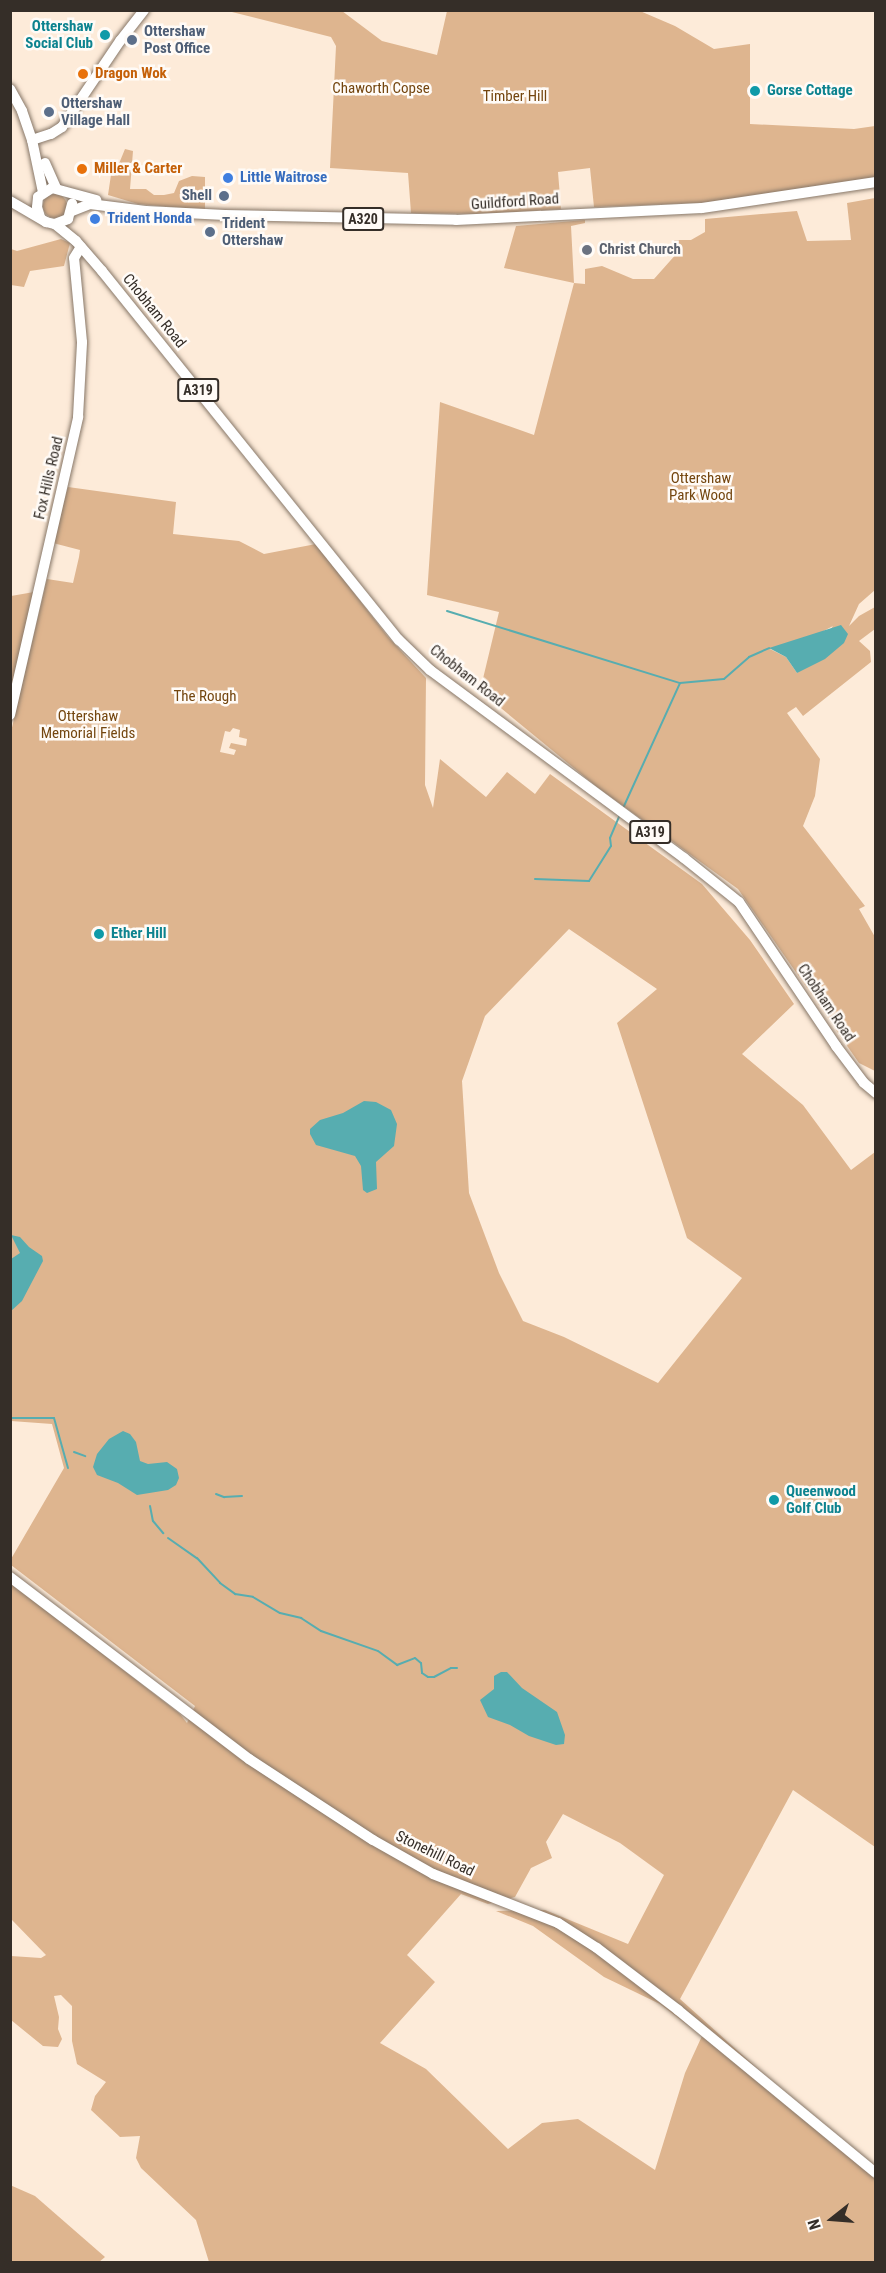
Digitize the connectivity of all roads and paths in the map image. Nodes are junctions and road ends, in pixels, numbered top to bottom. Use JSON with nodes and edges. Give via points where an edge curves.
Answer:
{"nodes":[{"id":1,"x":144,"y":10,"type":"edge"},
{"id":2,"x":10,"y":89,"type":"edge"},
{"id":3,"x":35,"y":139,"type":"junction"},
{"id":4,"x":876,"y":183,"type":"edge"},
{"id":5,"x":56,"y":188,"type":"junction"},
{"id":6,"x":67,"y":193,"type":"junction"},
{"id":7,"x":40,"y":195,"type":"junction"},
{"id":8,"x":10,"y":199,"type":"edge"},
{"id":9,"x":154,"y":211,"type":"junction"},
{"id":10,"x":70,"y":215,"type":"junction"},
{"id":11,"x":40,"y":217,"type":"junction"},
{"id":12,"x":55,"y":224,"type":"junction"},
{"id":13,"x":78,"y":244,"type":"junction"},
{"id":14,"x":10,"y":715,"type":"edge"},
{"id":15,"x":876,"y":1094,"type":"edge"},
{"id":16,"x":10,"y":1576,"type":"edge"},
{"id":17,"x":876,"y":2173,"type":"edge"}],
"edges":[{"from":1,"to":3,"type":"main road","via":[[62,127]]},
{"from":2,"to":3,"type":"main road","via":[[30,119]]},
{"from":3,"to":5,"type":"main road"},
{"from":3,"to":7,"type":"main road"},
{"from":4,"to":9,"type":"main road","name":"Guildford Road","number":"A320","via":[[702,208],[456,220]]},
{"from":5,"to":6,"type":"main road"},
{"from":5,"to":7,"type":"main road"},
{"from":6,"to":9,"type":"main road","name":"Guildford Road","number":"A320"},
{"from":6,"to":10,"type":"main road","via":[[72,202]]},
{"from":7,"to":8,"type":"main road","via":[[26,201]]},
{"from":7,"to":11,"type":"main road"},
{"from":8,"to":11,"type":"main road"},
{"from":9,"to":10,"type":"main road","name":"Guildford Road","number":"A320","via":[[90,204]]},
{"from":10,"to":12,"type":"main road"},
{"from":10,"to":13,"type":"main road","name":"Chobham Road","number":"A319"},
{"from":11,"to":12,"type":"main road"},
{"from":12,"to":13,"type":"main road","name":"Chobham Road","number":"A319"},
{"from":13,"to":14,"type":"main road","name":"Fox Hills Road","via":[[74,258],[82,342],[78,417]]},
{"from":13,"to":15,"type":"main road","name":"Chobham Road","number":"A319","via":[[399,640],[430,670],[739,902],[836,1046]]},
{"from":16,"to":17,"type":"main road","name":"Stonehill Road","via":[[249,1759],[364,1834],[434,1874],[545,1917],[589,1943],[678,2010]]}]}
